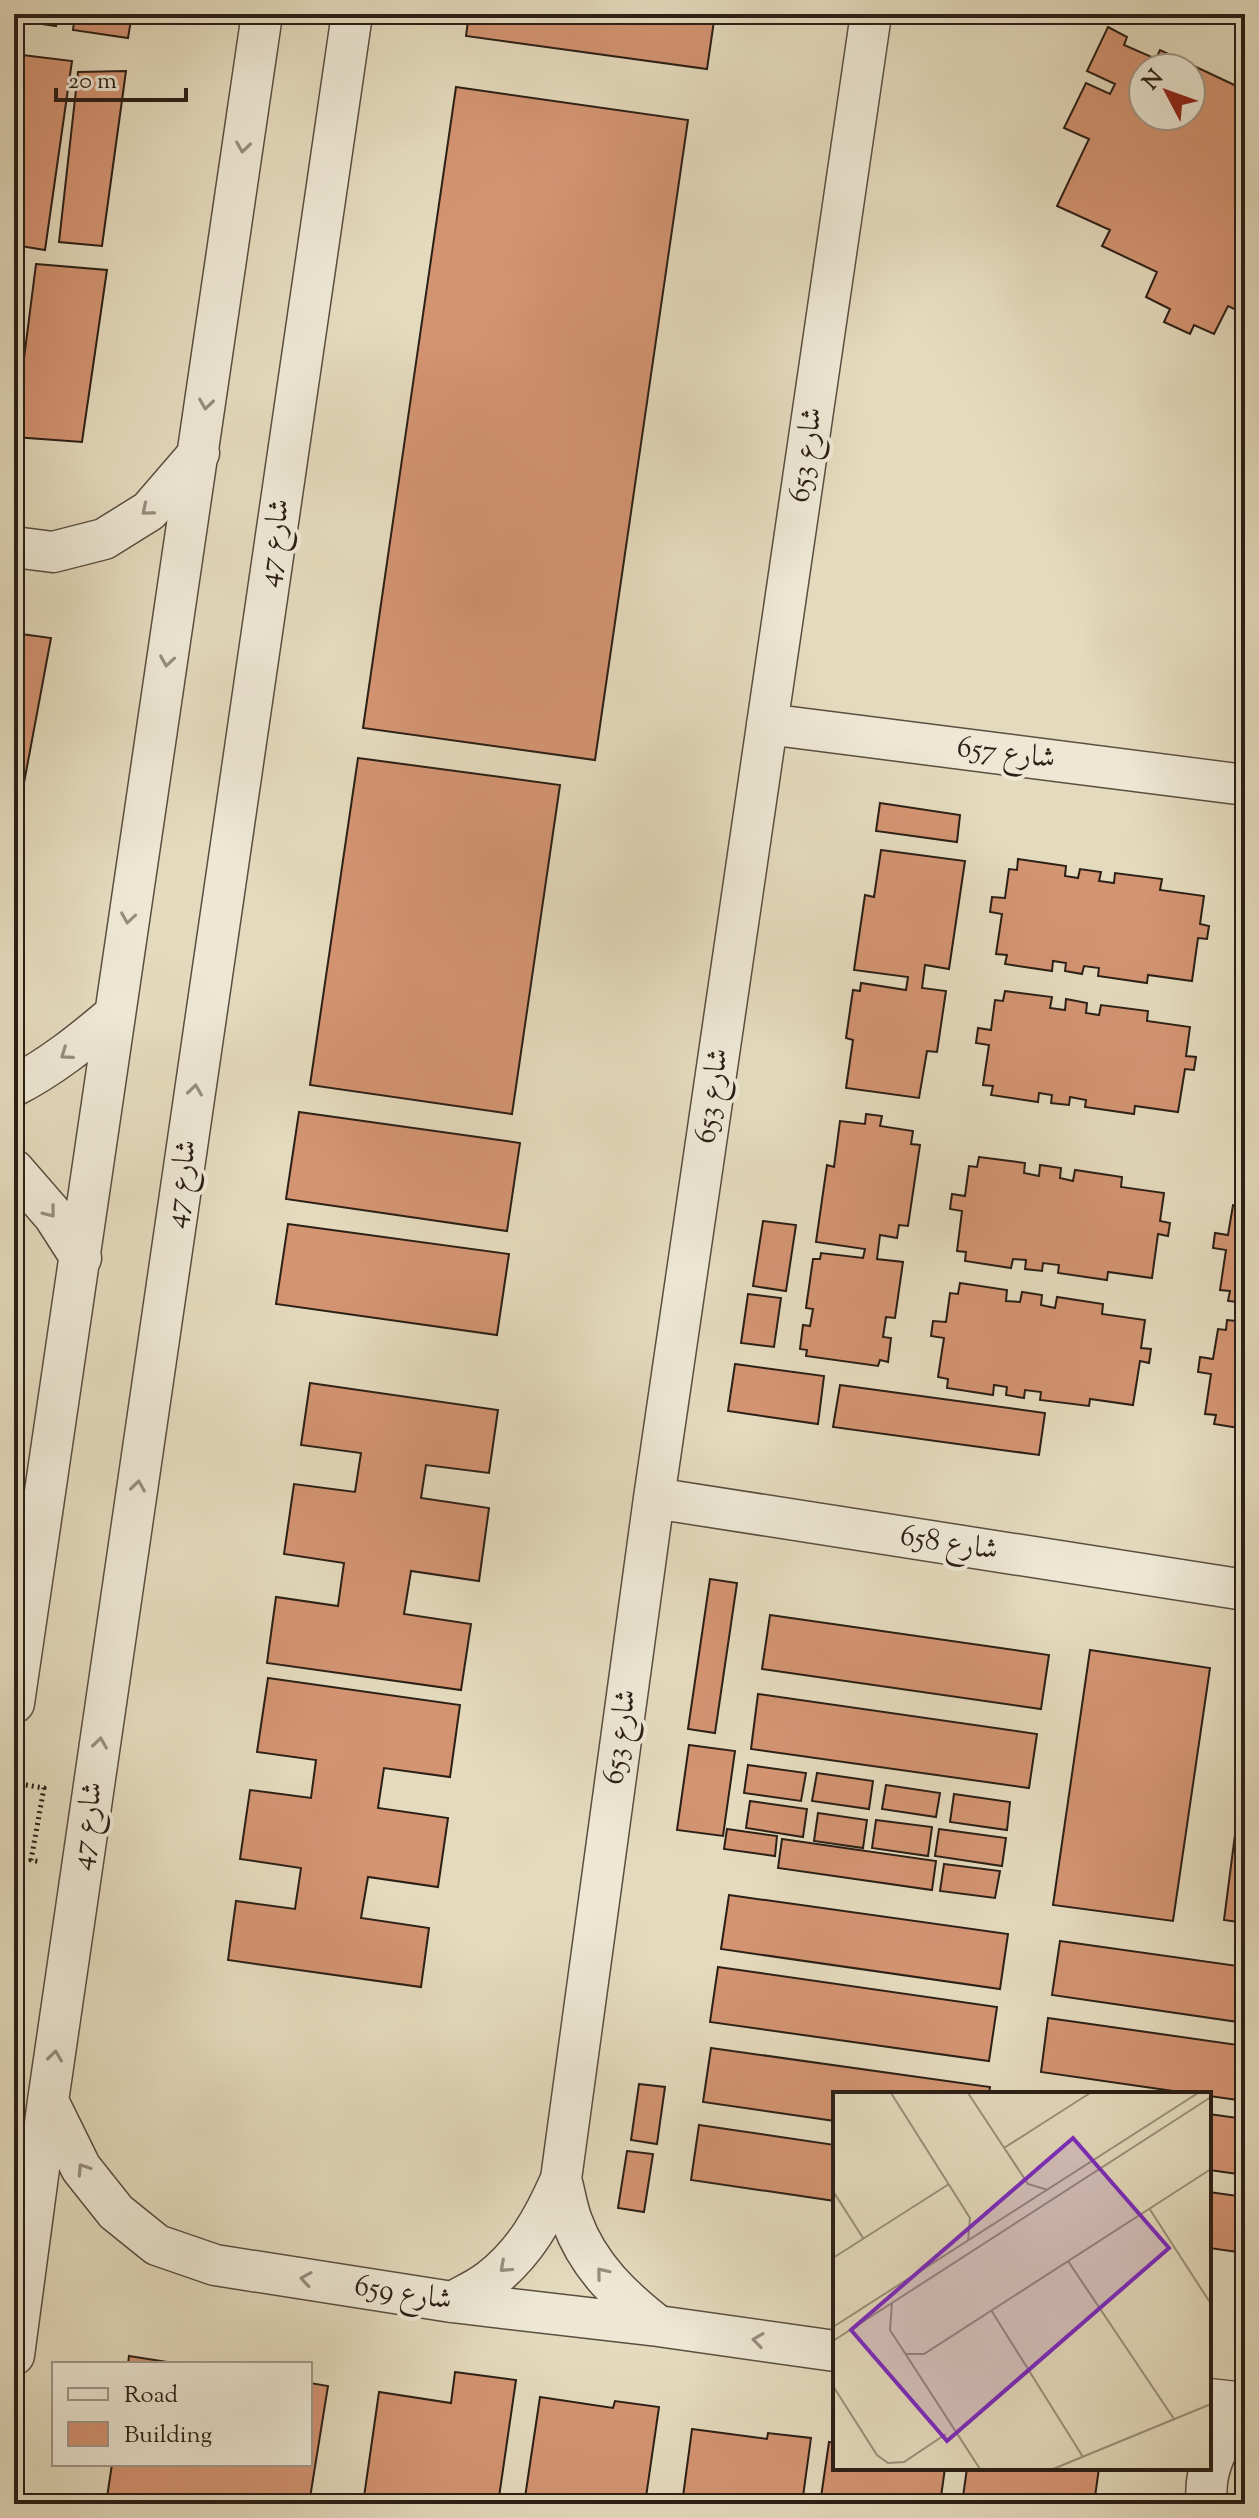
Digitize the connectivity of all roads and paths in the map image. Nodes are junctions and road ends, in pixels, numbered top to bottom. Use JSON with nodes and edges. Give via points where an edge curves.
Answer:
{"nodes":[{"id":1,"x":262,"y":14,"type":"edge"},
{"id":2,"x":352,"y":14,"type":"edge"},
{"id":3,"x":871,"y":14,"type":"edge"},
{"id":4,"x":199,"y":453,"type":"junction"},
{"id":5,"x":14,"y":547,"type":"edge"},
{"id":6,"x":767,"y":724,"type":"junction"},
{"id":7,"x":1245,"y":785,"type":"edge"},
{"id":8,"x":114,"y":1015,"type":"junction"},
{"id":9,"x":14,"y":1086,"type":"edge"},
{"id":10,"x":14,"y":1170,"type":"edge"},
{"id":11,"x":81,"y":1258,"type":"junction"},
{"id":12,"x":654,"y":1498,"type":"junction"},
{"id":13,"x":1245,"y":1590,"type":"edge"},
{"id":14,"x":14,"y":1703,"type":"edge"},
{"id":15,"x":48,"y":2101,"type":"junction"},
{"id":16,"x":561,"y":2179,"type":"junction"},
{"id":17,"x":452,"y":2302,"type":"junction"},
{"id":18,"x":658,"y":2326,"type":"junction"},
{"id":19,"x":833,"y":2351,"type":"edge"},
{"id":20,"x":14,"y":2355,"type":"edge"},
{"id":21,"x":1211,"y":2399,"type":"edge"},
{"id":22,"x":1245,"y":2403,"type":"edge"},
{"id":23,"x":1245,"y":2416,"type":"edge"},
{"id":24,"x":1211,"y":2462,"type":"edge"}],
"edges":[{"from":1,"to":4,"type":"street","one_way":true},
{"from":15,"to":2,"type":"street","name":"شارع 47","one_way":true},
{"from":3,"to":6,"type":"street","name":"شارع 653"},
{"from":4,"to":5,"type":"street","one_way":true,"via":[[149,511],[104,539],[53,552]]},
{"from":4,"to":8,"type":"street","one_way":true},
{"from":6,"to":7,"type":"street","name":"شارع 657"},
{"from":6,"to":12,"type":"street","name":"شارع 653"},
{"from":8,"to":9,"type":"street","one_way":true,"via":[[76,1047]]},
{"from":8,"to":11,"type":"street"},
{"from":10,"to":11,"type":"street","one_way":true},
{"from":11,"to":14,"type":"street"},
{"from":12,"to":13,"type":"street","name":"شارع 658"},
{"from":12,"to":16,"type":"street","name":"شارع 653"},
{"from":17,"to":15,"type":"street","name":"شارع 659","one_way":true,"via":[[215,2265],[157,2245],[116,2212],[81,2168]]},
{"from":15,"to":20,"type":"street","name":"شارع 47"},
{"from":16,"to":17,"type":"street","name":"شارع 653","one_way":true,"via":[[521,2253],[489,2281]]},
{"from":18,"to":16,"type":"street","name":"شارع 653","one_way":true,"via":[[623,2298],[594,2263],[573,2222]]},
{"from":17,"to":18,"type":"street","name":"شارع 659"},
{"from":19,"to":18,"type":"street","name":"شارع 659","one_way":true},
{"from":21,"to":22,"type":"street"},
{"from":23,"to":24,"type":"street"}]}
